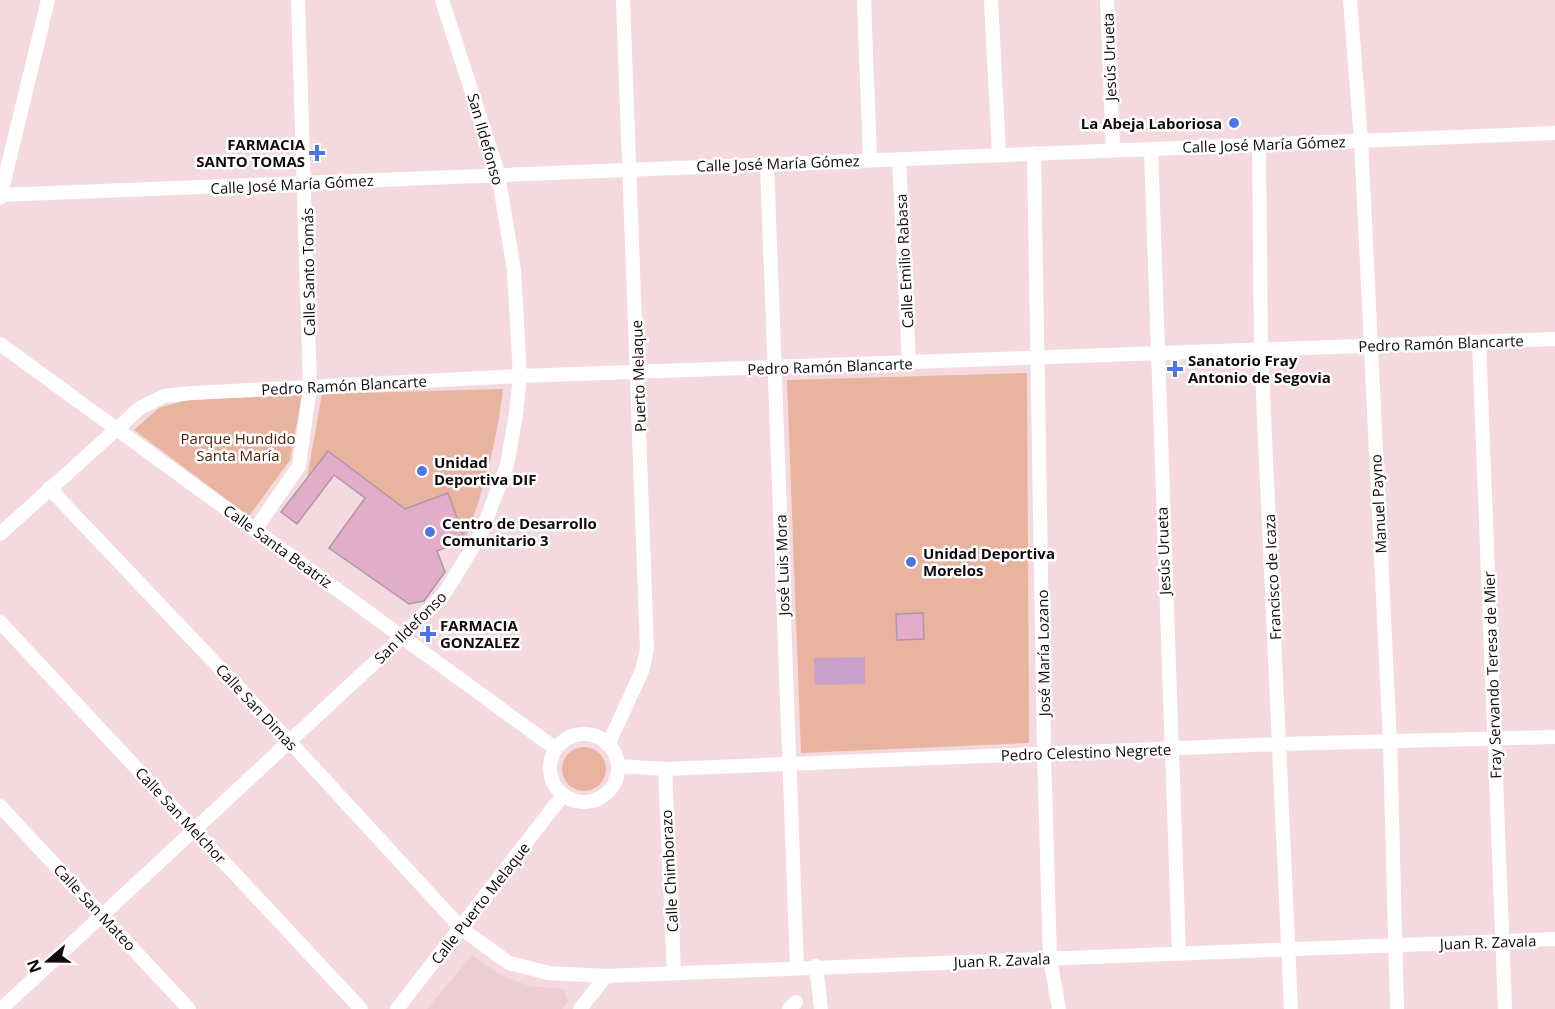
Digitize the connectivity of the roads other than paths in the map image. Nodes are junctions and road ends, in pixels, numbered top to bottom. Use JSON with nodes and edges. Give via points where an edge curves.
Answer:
{"nodes":[{"id":1,"x":48,"y":0,"type":"edge"},
{"id":2,"x":298,"y":0,"type":"edge"},
{"id":3,"x":442,"y":0,"type":"edge"},
{"id":4,"x":623,"y":0,"type":"edge"},
{"id":5,"x":864,"y":0,"type":"edge"},
{"id":6,"x":991,"y":0,"type":"edge"},
{"id":7,"x":1107,"y":0,"type":"edge"},
{"id":8,"x":1350,"y":0,"type":"edge"},
{"id":9,"x":1555,"y":133,"type":"edge"},
{"id":10,"x":1360,"y":140,"type":"junction"},
{"id":11,"x":1259,"y":144,"type":"junction"},
{"id":12,"x":1151,"y":148,"type":"junction"},
{"id":13,"x":1113,"y":150,"type":"junction"},
{"id":14,"x":1034,"y":153,"type":"junction"},
{"id":15,"x":999,"y":154,"type":"junction"},
{"id":16,"x":899,"y":159,"type":"junction"},
{"id":17,"x":870,"y":160,"type":"junction"},
{"id":18,"x":767,"y":164,"type":"junction"},
{"id":19,"x":630,"y":169,"type":"junction"},
{"id":20,"x":498,"y":173,"type":"junction"},
{"id":21,"x":306,"y":184,"type":"junction"},
{"id":22,"x":1,"y":196,"type":"edge"},
{"id":23,"x":1555,"y":339,"type":"edge"},
{"id":24,"x":1479,"y":342,"type":"junction"},
{"id":25,"x":0,"y":344,"type":"edge"},
{"id":26,"x":1371,"y":346,"type":"junction"},
{"id":27,"x":1261,"y":350,"type":"junction"},
{"id":28,"x":1156,"y":354,"type":"junction"},
{"id":29,"x":1039,"y":358,"type":"junction"},
{"id":30,"x":909,"y":363,"type":"junction"},
{"id":31,"x":774,"y":368,"type":"junction"},
{"id":32,"x":638,"y":373,"type":"junction"},
{"id":33,"x":520,"y":376,"type":"junction"},
{"id":34,"x":310,"y":387,"type":"junction"},
{"id":35,"x":115,"y":429,"type":"junction"},
{"id":36,"x":49,"y":488,"type":"junction"},
{"id":37,"x":255,"y":530,"type":"junction"},
{"id":38,"x":0,"y":534,"type":"edge"},
{"id":39,"x":0,"y":621,"type":"edge"},
{"id":40,"x":402,"y":637,"type":"junction"},
{"id":41,"x":1555,"y":737,"type":"edge"},
{"id":42,"x":1494,"y":739,"type":"junction"},
{"id":43,"x":289,"y":741,"type":"junction"},
{"id":44,"x":1390,"y":742,"type":"junction"},
{"id":45,"x":1280,"y":744,"type":"junction"},
{"id":46,"x":608,"y":745,"type":"junction"},
{"id":47,"x":556,"y":749,"type":"junction"},
{"id":48,"x":1170,"y":749,"type":"junction"},
{"id":49,"x":1044,"y":753,"type":"junction"},
{"id":50,"x":789,"y":764,"type":"junction"},
{"id":51,"x":618,"y":766,"type":"junction"},
{"id":52,"x":665,"y":769,"type":"junction"},
{"id":53,"x":563,"y":795,"type":"junction"},
{"id":54,"x":0,"y":806,"type":"edge"},
{"id":55,"x":195,"y":829,"type":"junction"},
{"id":56,"x":102,"y":915,"type":"junction"},
{"id":57,"x":462,"y":929,"type":"junction"},
{"id":58,"x":1555,"y":939,"type":"edge"},
{"id":59,"x":1503,"y":940,"type":"junction"},
{"id":60,"x":1394,"y":945,"type":"junction"},
{"id":61,"x":1289,"y":951,"type":"junction"},
{"id":62,"x":1179,"y":953,"type":"junction"},
{"id":63,"x":1050,"y":958,"type":"junction"},
{"id":64,"x":816,"y":966,"type":"junction"},
{"id":65,"x":797,"y":967,"type":"junction"},
{"id":66,"x":674,"y":972,"type":"junction"},
{"id":67,"x":606,"y":976,"type":"junction"},
{"id":68,"x":6,"y":1003,"type":"edge"},
{"id":69,"x":189,"y":1009,"type":"edge"},
{"id":70,"x":361,"y":1009,"type":"edge"},
{"id":71,"x":397,"y":1009,"type":"edge"},
{"id":72,"x":580,"y":1009,"type":"edge"},
{"id":73,"x":821,"y":1009,"type":"edge"},
{"id":74,"x":1059,"y":1009,"type":"edge"},
{"id":75,"x":1291,"y":1009,"type":"edge"},
{"id":76,"x":1397,"y":1009,"type":"edge"},
{"id":77,"x":1505,"y":1009,"type":"edge"}],
"edges":[{"from":1,"to":22,"type":"street"},
{"from":2,"to":21,"type":"street","name":"Calle Santo Tomás"},
{"from":3,"to":20,"type":"street","name":"San Ildefonso"},
{"from":4,"to":19,"type":"street","name":"Puerto Melaque"},
{"from":5,"to":17,"type":"street"},
{"from":6,"to":15,"type":"street"},
{"from":7,"to":13,"type":"street","name":"Jesús Urueta"},
{"from":8,"to":10,"type":"street","name":"Manuel Payno"},
{"from":9,"to":10,"type":"street","name":"Calle José María Gómez"},
{"from":10,"to":11,"type":"street","name":"Calle José María Gómez"},
{"from":10,"to":26,"type":"street","name":"Manuel Payno"},
{"from":11,"to":12,"type":"street","name":"Calle José María Gómez"},
{"from":11,"to":27,"type":"street","name":"Francisco de Icaza"},
{"from":12,"to":13,"type":"street","name":"Calle José María Gómez"},
{"from":12,"to":28,"type":"street","name":"Jesús Urueta"},
{"from":13,"to":14,"type":"street","name":"Calle José María Gómez"},
{"from":14,"to":15,"type":"street","name":"Calle José María Gómez"},
{"from":14,"to":29,"type":"street","name":"José María Lozano"},
{"from":15,"to":16,"type":"street","name":"Calle José María Gómez"},
{"from":16,"to":17,"type":"street","name":"Calle José María Gómez"},
{"from":16,"to":30,"type":"street","name":"Calle Emilio Rabasa"},
{"from":17,"to":18,"type":"street","name":"Calle José María Gómez"},
{"from":18,"to":19,"type":"street","name":"Calle José María Gómez"},
{"from":18,"to":31,"type":"street","name":"José Luis Mora"},
{"from":19,"to":20,"type":"street","name":"Calle José María Gómez"},
{"from":19,"to":32,"type":"street","name":"Puerto Melaque"},
{"from":20,"to":21,"type":"street","name":"Calle José María Gómez"},
{"from":20,"to":33,"type":"street","name":"San Ildefonso","via":[[514,270]]},
{"from":21,"to":22,"type":"street","name":"Calle José María Gómez"},
{"from":21,"to":34,"type":"street","name":"Calle Santo Tomás"},
{"from":23,"to":24,"type":"street","name":"Pedro Ramón Blancarte"},
{"from":24,"to":26,"type":"street","name":"Pedro Ramón Blancarte"},
{"from":24,"to":42,"type":"street","name":"Fray Servando Teresa de Mier"},
{"from":25,"to":35,"type":"street","name":"Calle Santa Beatriz"},
{"from":26,"to":27,"type":"street","name":"Pedro Ramón Blancarte"},
{"from":26,"to":44,"type":"street","name":"Manuel Payno"},
{"from":27,"to":28,"type":"street","name":"Pedro Ramón Blancarte"},
{"from":27,"to":45,"type":"street","name":"Francisco de Icaza"},
{"from":28,"to":29,"type":"street","name":"Pedro Ramón Blancarte"},
{"from":28,"to":48,"type":"street","name":"Jesús Urueta"},
{"from":29,"to":30,"type":"street","name":"Pedro Ramón Blancarte"},
{"from":29,"to":49,"type":"street","name":"José María Lozano"},
{"from":30,"to":31,"type":"street","name":"Pedro Ramón Blancarte"},
{"from":31,"to":32,"type":"street","name":"Pedro Ramón Blancarte"},
{"from":31,"to":50,"type":"street","name":"José Luis Mora"},
{"from":32,"to":33,"type":"street","name":"Pedro Ramón Blancarte"},
{"from":32,"to":46,"type":"street","name":"Puerto Melaque","via":[[647,649],[642,671]]},
{"from":33,"to":34,"type":"street","name":"Pedro Ramón Blancarte"},
{"from":33,"to":40,"type":"street","name":"San Ildefonso","via":[[507,465],[481,534],[444,594]]},
{"from":34,"to":35,"type":"street","name":"Pedro Ramón Blancarte","via":[[164,396],[140,408]]},
{"from":34,"to":37,"type":"street","name":"Calle Santo Tomás","via":[[299,466]]},
{"from":35,"to":36,"type":"street","name":"Pedro Ramón Blancarte"},
{"from":35,"to":37,"type":"street","name":"Calle Santa Beatriz"},
{"from":36,"to":38,"type":"street","name":"Pedro Ramón Blancarte"},
{"from":36,"to":43,"type":"street","name":"Calle San Dimas"},
{"from":37,"to":40,"type":"street","name":"Calle Santa Beatriz"},
{"from":39,"to":55,"type":"street","name":"Calle San Melchor"},
{"from":40,"to":43,"type":"street","name":"San Ildefonso"},
{"from":40,"to":47,"type":"street","name":"Calle Santa Beatriz"},
{"from":41,"to":42,"type":"street","name":"Pedro Celestino Negrete"},
{"from":42,"to":44,"type":"street","name":"Pedro Celestino Negrete"},
{"from":42,"to":59,"type":"street","name":"Fray Servando Teresa de Mier"},
{"from":43,"to":55,"type":"street","name":"San Ildefonso"},
{"from":43,"to":57,"type":"street","name":"Calle San Dimas"},
{"from":44,"to":45,"type":"street","name":"Pedro Celestino Negrete"},
{"from":44,"to":60,"type":"street","name":"Manuel Payno"},
{"from":45,"to":48,"type":"street","name":"Pedro Celestino Negrete"},
{"from":45,"to":61,"type":"street","name":"Francisco de Icaza"},
{"from":46,"to":47,"type":"street","via":[[587,734],[575,735]]},
{"from":46,"to":51,"type":"street"},
{"from":47,"to":53,"type":"street","via":[[550,774]]},
{"from":48,"to":49,"type":"street","name":"Pedro Celestino Negrete"},
{"from":48,"to":62,"type":"street","name":"Jesús Urueta"},
{"from":49,"to":50,"type":"street","name":"Pedro Celestino Negrete"},
{"from":49,"to":63,"type":"street","name":"José María Lozano"},
{"from":50,"to":52,"type":"street","name":"Pedro Celestino Negrete"},
{"from":50,"to":65,"type":"street","name":"José Luis Mora"},
{"from":51,"to":52,"type":"street","name":"Pedro Celestino Negrete"},
{"from":51,"to":53,"type":"street","via":[[610,791],[600,799],[574,801]]},
{"from":52,"to":66,"type":"street","name":"Calle Chimborazo"},
{"from":53,"to":57,"type":"street","name":"Calle Puerto Melaque"},
{"from":54,"to":56,"type":"street","name":"Calle San Mateo"},
{"from":55,"to":56,"type":"street","name":"San Ildefonso"},
{"from":55,"to":70,"type":"street","name":"Calle San Melchor"},
{"from":56,"to":68,"type":"street","name":"San Ildefonso"},
{"from":56,"to":69,"type":"street","name":"Calle San Mateo"},
{"from":57,"to":67,"type":"street","name":"Juan R. Zavala","via":[[509,963],[549,973]]},
{"from":57,"to":71,"type":"street","name":"Calle Puerto Melaque"},
{"from":58,"to":59,"type":"street","name":"Juan R. Zavala"},
{"from":59,"to":60,"type":"street","name":"Juan R. Zavala"},
{"from":59,"to":77,"type":"street","name":"Fray Servando Teresa de Mier"},
{"from":60,"to":61,"type":"street","name":"Juan R. Zavala"},
{"from":60,"to":76,"type":"street","name":"Manuel Payno"},
{"from":61,"to":62,"type":"street","name":"Juan R. Zavala"},
{"from":61,"to":75,"type":"street","name":"Francisco de Icaza"},
{"from":62,"to":63,"type":"street","name":"Juan R. Zavala"},
{"from":63,"to":64,"type":"street","name":"Juan R. Zavala"},
{"from":63,"to":74,"type":"street","name":"José María Lozano"},
{"from":64,"to":65,"type":"street","name":"Juan R. Zavala"},
{"from":64,"to":73,"type":"street"},
{"from":65,"to":66,"type":"street","name":"Juan R. Zavala"},
{"from":66,"to":67,"type":"street","name":"Juan R. Zavala"},
{"from":67,"to":72,"type":"street"}]}
